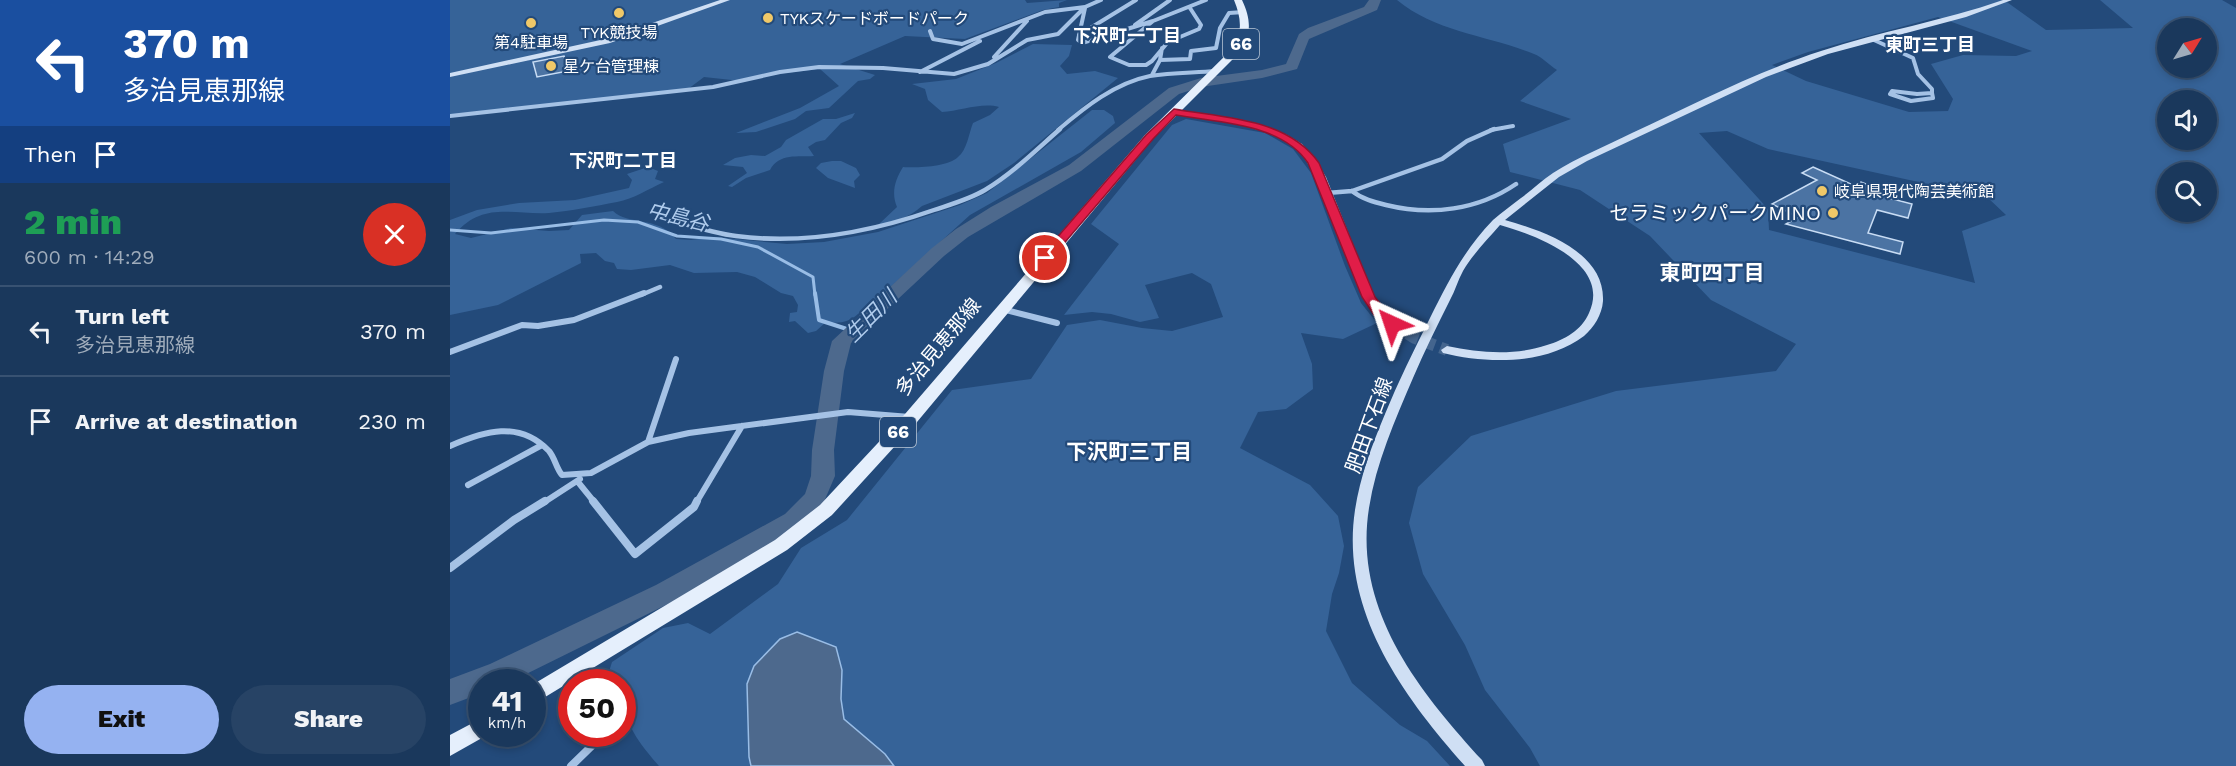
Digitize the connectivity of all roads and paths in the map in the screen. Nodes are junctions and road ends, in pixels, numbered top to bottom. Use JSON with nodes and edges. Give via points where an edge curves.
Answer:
{"nodes":[{"id":1,"x":727,"y":0,"type":"edge"},
{"id":2,"x":1101,"y":0,"type":"edge"},
{"id":3,"x":1136,"y":0,"type":"edge"},
{"id":4,"x":1170,"y":0,"type":"edge"},
{"id":5,"x":1190,"y":0,"type":"edge"},
{"id":6,"x":1238,"y":0,"type":"edge"},
{"id":7,"x":2009,"y":0,"type":"edge"},
{"id":8,"x":1204,"y":1,"type":"edge"},
{"id":9,"x":1085,"y":7,"type":"junction"},
{"id":10,"x":1190,"y":8,"type":"junction"},
{"id":11,"x":1244,"y":12,"type":"junction"},
{"id":12,"x":1030,"y":18,"type":"junction"},
{"id":13,"x":1153,"y":21,"type":"junction"},
{"id":14,"x":1129,"y":29,"type":"junction"},
{"id":15,"x":930,"y":31,"type":"dead end"},
{"id":16,"x":997,"y":32,"type":"junction"},
{"id":17,"x":1079,"y":35,"type":"junction"},
{"id":18,"x":1874,"y":40,"type":"junction"},
{"id":19,"x":1162,"y":48,"type":"junction"},
{"id":20,"x":1160,"y":60,"type":"junction"},
{"id":21,"x":988,"y":64,"type":"junction"},
{"id":22,"x":920,"y":72,"type":"junction"},
{"id":23,"x":450,"y":75,"type":"edge"},
{"id":24,"x":1152,"y":75,"type":"junction"},
{"id":25,"x":1212,"y":75,"type":"junction"},
{"id":26,"x":1933,"y":93,"type":"junction"},
{"id":27,"x":1174,"y":112,"type":"junction"},
{"id":28,"x":450,"y":116,"type":"edge"},
{"id":29,"x":1513,"y":126,"type":"dead end"},
{"id":30,"x":1516,"y":184,"type":"dead end"},
{"id":31,"x":1352,"y":191,"type":"junction"},
{"id":32,"x":1327,"y":193,"type":"junction"},
{"id":33,"x":661,"y":217,"type":"dead end"},
{"id":34,"x":1498,"y":221,"type":"junction"},
{"id":35,"x":660,"y":287,"type":"dead end"},
{"id":36,"x":1001,"y":308,"type":"junction"},
{"id":37,"x":1057,"y":323,"type":"dead end"},
{"id":38,"x":1392,"y":324,"type":"tunnel mouth"},
{"id":39,"x":1447,"y":351,"type":"tunnel mouth"},
{"id":40,"x":450,"y":352,"type":"edge"},
{"id":41,"x":676,"y":359,"type":"dead end"},
{"id":42,"x":911,"y":417,"type":"junction"},
{"id":43,"x":742,"y":426,"type":"junction"},
{"id":44,"x":648,"y":442,"type":"junction"},
{"id":45,"x":542,"y":445,"type":"junction"},
{"id":46,"x":450,"y":446,"type":"edge"},
{"id":47,"x":580,"y":479,"type":"junction"},
{"id":48,"x":468,"y":485,"type":"dead end"},
{"id":49,"x":450,"y":568,"type":"edge"},
{"id":50,"x":577,"y":669,"type":"edge"},
{"id":51,"x":468,"y":735,"type":"edge"},
{"id":52,"x":450,"y":746,"type":"edge"},
{"id":53,"x":591,"y":747,"type":"edge"},
{"id":54,"x":571,"y":766,"type":"edge"},
{"id":55,"x":1476,"y":766,"type":"edge"}],
"edges":[{"from":1,"to":23,"type":"main road","via":[[607,41]]},
{"from":2,"to":9,"type":"street"},
{"from":3,"to":17,"type":"street"},
{"from":4,"to":14,"type":"street"},
{"from":5,"to":8,"type":"street"},
{"from":6,"to":11,"type":"main road","name":"多治見恵那線","number":"66"},
{"from":7,"to":18,"type":"main road","name":"肥田下石線"},
{"from":8,"to":10,"type":"street"},
{"from":9,"to":12,"type":"street","via":[[1055,9]]},
{"from":9,"to":17,"type":"street"},
{"from":9,"to":21,"type":"street","via":[[1058,34],[1027,40]]},
{"from":10,"to":13,"type":"street"},
{"from":10,"to":19,"type":"street","via":[[1201,25],[1199,28]]},
{"from":11,"to":20,"type":"street","via":[[1229,13],[1220,28],[1216,48],[1191,51],[1190,58]]},
{"from":11,"to":25,"type":"main road","name":"多治見恵那線","number":"66","via":[[1244,41]]},
{"from":12,"to":16,"type":"street"},
{"from":12,"to":21,"type":"street"},
{"from":13,"to":14,"type":"street"},
{"from":13,"to":19,"type":"street","via":[[1110,57],[1114,61],[1148,65]]},
{"from":14,"to":17,"type":"street","via":[[1082,43]]},
{"from":15,"to":16,"type":"street","via":[[933,39],[962,44]]},
{"from":16,"to":22,"type":"street"},
{"from":18,"to":26,"type":"street","via":[[1913,58],[1918,74]]},
{"from":18,"to":34,"type":"main road","name":"肥田下石線","via":[[1774,71],[1584,159],[1556,175]]},
{"from":19,"to":20,"type":"street"},
{"from":20,"to":24,"type":"street"},
{"from":21,"to":22,"type":"street","via":[[954,74]]},
{"from":22,"to":28,"type":"street","via":[[819,67],[713,87]]},
{"from":24,"to":25,"type":"street"},
{"from":24,"to":33,"type":"street","via":[[1102,98],[987,189],[902,222],[829,236],[762,238],[735,236]]},
{"from":25,"to":27,"type":"main road","name":"多治見恵那線","number":"66"},
{"from":26,"to":26,"type":"street","via":[[1933,98],[1911,101],[1890,94]]},
{"from":27,"to":32,"type":"main road","via":[[1258,127],[1284,137],[1307,153]]},
{"from":27,"to":36,"type":"main road","name":"多治見恵那線","number":"66"},
{"from":29,"to":31,"type":"street","via":[[1496,128],[1467,141],[1442,159]]},
{"from":30,"to":31,"type":"street","via":[[1488,200],[1441,209],[1386,205]]},
{"from":31,"to":32,"type":"street"},
{"from":32,"to":38,"type":"main road","via":[[1369,297]]},
{"from":34,"to":39,"type":"main road","via":[[1550,239],[1581,261],[1597,287],[1596,312],[1590,323],[1571,339],[1536,352],[1473,356]]},
{"from":34,"to":55,"type":"main road","name":"肥田下石線","via":[[1459,269],[1404,384],[1366,490],[1360,527],[1363,580],[1386,646],[1412,691]]},
{"from":35,"to":40,"type":"street","via":[[572,320],[522,326]]},
{"from":36,"to":37,"type":"street"},
{"from":36,"to":42,"type":"main road","name":"多治見恵那線","number":"66"},
{"from":41,"to":44,"type":"street"},
{"from":42,"to":43,"type":"street","via":[[848,412]]},
{"from":42,"to":50,"type":"main road","name":"多治見恵那線","number":"66","via":[[806,527]]},
{"from":43,"to":44,"type":"street"},
{"from":43,"to":47,"type":"street","via":[[694,507],[635,554]]},
{"from":44,"to":47,"type":"street"},
{"from":45,"to":46,"type":"street","via":[[521,433],[499,429]]},
{"from":45,"to":47,"type":"street","via":[[552,453],[562,476]]},
{"from":45,"to":48,"type":"street"},
{"from":47,"to":49,"type":"street","via":[[514,520]]},
{"from":51,"to":52,"type":"main road"},
{"from":53,"to":54,"type":"street"}]}
